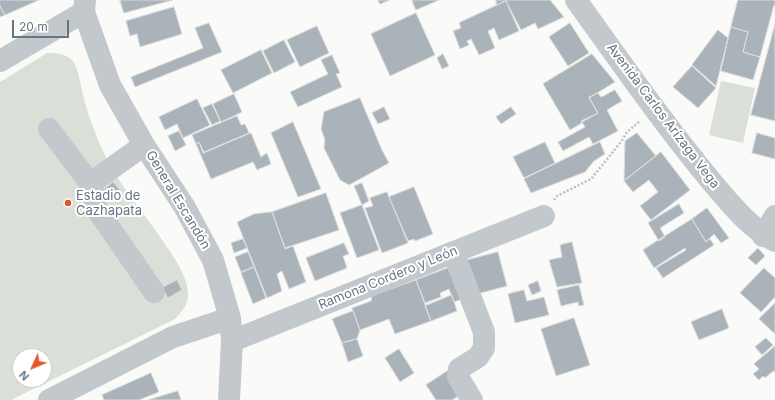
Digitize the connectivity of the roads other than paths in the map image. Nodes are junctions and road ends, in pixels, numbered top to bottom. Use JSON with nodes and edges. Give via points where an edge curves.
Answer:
{"nodes":[{"id":1,"x":576,"y":0,"type":"edge"},
{"id":2,"x":84,"y":6,"type":"edge"},
{"id":3,"x":0,"y":61,"type":"edge"},
{"id":4,"x":49,"y":129,"type":"dead end"},
{"id":5,"x":144,"y":145,"type":"junction"},
{"id":6,"x":92,"y":186,"type":"junction"},
{"id":7,"x":544,"y":216,"type":"road end"},
{"id":8,"x":775,"y":216,"type":"edge"},
{"id":9,"x":769,"y":238,"type":"edge"},
{"id":10,"x":453,"y":252,"type":"junction"},
{"id":11,"x":154,"y":292,"type":"dead end"},
{"id":12,"x":230,"y":318,"type":"junction"},
{"id":13,"x":232,"y":341,"type":"junction"},
{"id":14,"x":49,"y":400,"type":"edge"},
{"id":15,"x":229,"y":400,"type":"edge"},
{"id":16,"x":472,"y":400,"type":"edge"}],
"edges":[{"from":1,"to":9,"type":"street","name":"Avenida Carlos Arízaga Vega","via":[[686,150],[736,211]]},
{"from":2,"to":3,"type":"street"},
{"from":2,"to":5,"type":"street","name":"General Escandón","via":[[110,85]]},
{"from":4,"to":6,"type":"street"},
{"from":5,"to":6,"type":"street","via":[[98,178]]},
{"from":5,"to":12,"type":"street","name":"General Escandón","via":[[184,206],[213,260]]},
{"from":6,"to":11,"type":"street","via":[[96,208]]},
{"from":7,"to":10,"type":"street","name":"Ramona Cordero y León"},
{"from":8,"to":9,"type":"street"},
{"from":10,"to":13,"type":"street","name":"Ramona Cordero y León"},
{"from":10,"to":16,"type":"street","via":[[484,332],[484,348],[478,356],[459,369],[458,377]]},
{"from":12,"to":13,"type":"street","name":"General Escandón"},
{"from":12,"to":14,"type":"street","via":[[173,337]]},
{"from":13,"to":15,"type":"street","name":"General Escandón"}]}
